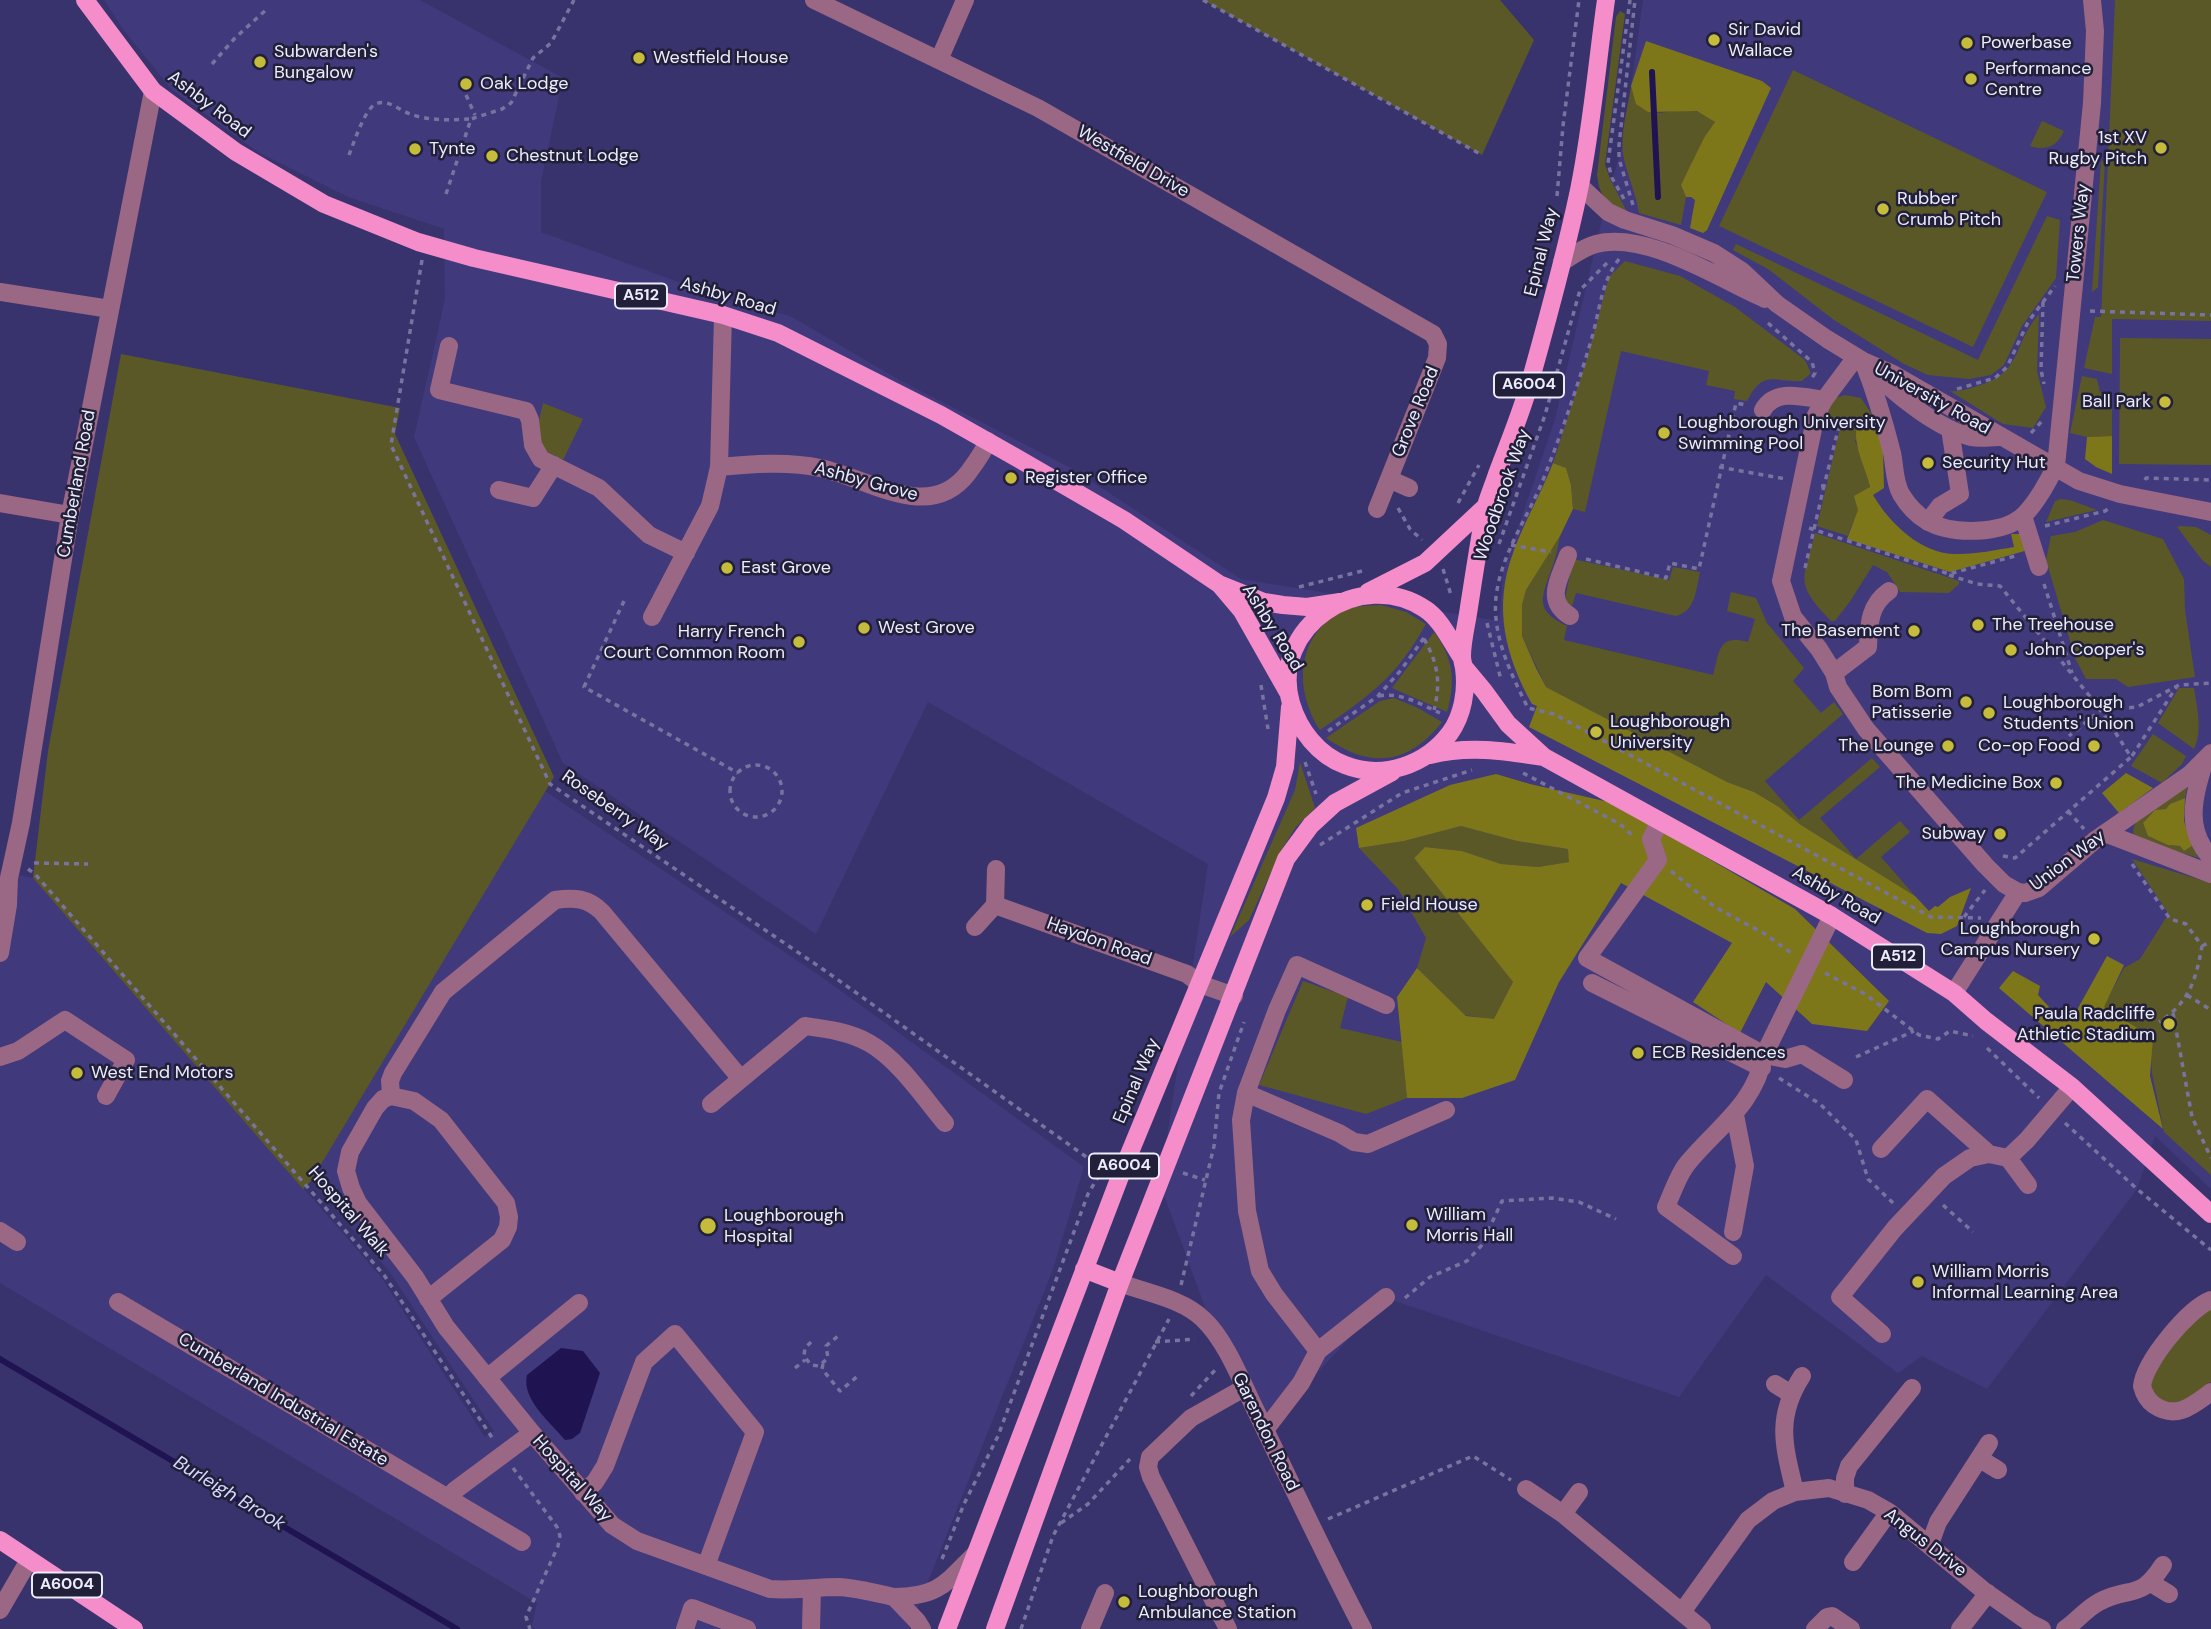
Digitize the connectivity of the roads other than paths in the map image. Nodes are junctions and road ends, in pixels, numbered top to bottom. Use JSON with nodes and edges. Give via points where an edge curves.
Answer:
{"nodes":[{"id":1,"x":85,"y":0,"type":"edge"},
{"id":2,"x":814,"y":0,"type":"edge"},
{"id":3,"x":965,"y":0,"type":"edge"},
{"id":4,"x":1606,"y":0,"type":"edge"},
{"id":5,"x":2092,"y":0,"type":"edge"},
{"id":6,"x":939,"y":60,"type":"junction"},
{"id":7,"x":153,"y":91,"type":"junction"},
{"id":8,"x":1580,"y":186,"type":"junction"},
{"id":9,"x":1562,"y":262,"type":"junction"},
{"id":10,"x":0,"y":292,"type":"edge"},
{"id":11,"x":1777,"y":304,"type":"junction"},
{"id":12,"x":110,"y":309,"type":"junction"},
{"id":13,"x":723,"y":314,"type":"junction"},
{"id":14,"x":1438,"y":344,"type":"joint"},
{"id":15,"x":450,"y":346,"type":"dead end"},
{"id":16,"x":1860,"y":359,"type":"junction"},
{"id":17,"x":1824,"y":400,"type":"junction"},
{"id":18,"x":1758,"y":405,"type":"road end"},
{"id":19,"x":1950,"y":429,"type":"junction"},
{"id":20,"x":2000,"y":437,"type":"junction"},
{"id":21,"x":988,"y":441,"type":"junction"},
{"id":22,"x":554,"y":465,"type":"junction"},
{"id":23,"x":719,"y":467,"type":"junction"},
{"id":24,"x":2056,"y":467,"type":"junction"},
{"id":25,"x":1389,"y":479,"type":"junction"},
{"id":26,"x":1409,"y":488,"type":"dead end"},
{"id":27,"x":499,"y":490,"type":"dead end"},
{"id":28,"x":0,"y":503,"type":"edge"},
{"id":29,"x":1486,"y":506,"type":"junction"},
{"id":30,"x":1377,"y":509,"type":"dead end"},
{"id":31,"x":2211,"y":512,"type":"edge"},
{"id":32,"x":70,"y":515,"type":"junction"},
{"id":33,"x":2023,"y":516,"type":"junction"},
{"id":34,"x":1928,"y":522,"type":"junction"},
{"id":35,"x":686,"y":553,"type":"junction"},
{"id":36,"x":1568,"y":555,"type":"road end"},
{"id":37,"x":2037,"y":559,"type":"road end"},
{"id":38,"x":1219,"y":583,"type":"junction"},
{"id":39,"x":1889,"y":591,"type":"dead end"},
{"id":40,"x":1349,"y":599,"type":"junction"},
{"id":41,"x":1570,"y":616,"type":"dead end"},
{"id":42,"x":652,"y":617,"type":"dead end"},
{"id":43,"x":1463,"y":663,"type":"junction"},
{"id":44,"x":1834,"y":673,"type":"junction"},
{"id":45,"x":1290,"y":698,"type":"junction"},
{"id":46,"x":1426,"y":756,"type":"junction"},
{"id":47,"x":1544,"y":757,"type":"junction"},
{"id":48,"x":2208,"y":757,"type":"edge"},
{"id":49,"x":1398,"y":769,"type":"junction"},
{"id":50,"x":1660,"y":821,"type":"junction"},
{"id":51,"x":2105,"y":833,"type":"junction"},
{"id":52,"x":8,"y":843,"type":"edge"},
{"id":53,"x":2211,"y":858,"type":"edge"},
{"id":54,"x":996,"y":869,"type":"dead end"},
{"id":55,"x":2211,"y":874,"type":"edge"},
{"id":56,"x":2018,"y":892,"type":"junction"},
{"id":57,"x":995,"y":905,"type":"junction"},
{"id":58,"x":4,"y":909,"type":"edge"},
{"id":59,"x":1832,"y":916,"type":"junction"},
{"id":60,"x":975,"y":927,"type":"dead end"},
{"id":61,"x":0,"y":954,"type":"edge"},
{"id":62,"x":1592,"y":983,"type":"dead end"},
{"id":63,"x":1200,"y":984,"type":"junction"},
{"id":64,"x":1954,"y":993,"type":"junction"},
{"id":65,"x":1234,"y":996,"type":"junction"},
{"id":66,"x":1385,"y":1005,"type":"dead end"},
{"id":67,"x":0,"y":1057,"type":"edge"},
{"id":68,"x":1763,"y":1061,"type":"junction"},
{"id":69,"x":741,"y":1079,"type":"junction"},
{"id":70,"x":1844,"y":1080,"type":"dead end"},
{"id":71,"x":2073,"y":1087,"type":"junction"},
{"id":72,"x":1247,"y":1093,"type":"junction"},
{"id":73,"x":106,"y":1096,"type":"dead end"},
{"id":74,"x":391,"y":1096,"type":"junction"},
{"id":75,"x":712,"y":1104,"type":"dead end"},
{"id":76,"x":1447,"y":1110,"type":"dead end"},
{"id":77,"x":1735,"y":1115,"type":"junction"},
{"id":78,"x":945,"y":1123,"type":"dead end"},
{"id":79,"x":1881,"y":1149,"type":"dead end"},
{"id":80,"x":1989,"y":1154,"type":"junction"},
{"id":81,"x":2008,"y":1158,"type":"junction"},
{"id":82,"x":2028,"y":1185,"type":"dead end"},
{"id":83,"x":2211,"y":1214,"type":"edge"},
{"id":84,"x":0,"y":1231,"type":"edge"},
{"id":85,"x":1733,"y":1232,"type":"dead end"},
{"id":86,"x":17,"y":1242,"type":"dead end"},
{"id":87,"x":1733,"y":1256,"type":"dead end"},
{"id":88,"x":1084,"y":1269,"type":"junction"},
{"id":89,"x":1120,"y":1283,"type":"junction"},
{"id":90,"x":1386,"y":1297,"type":"road end"},
{"id":91,"x":428,"y":1299,"type":"junction"},
{"id":92,"x":2211,"y":1300,"type":"edge"},
{"id":93,"x":118,"y":1301,"type":"dead end"},
{"id":94,"x":579,"y":1303,"type":"dead end"},
{"id":95,"x":1882,"y":1334,"type":"dead end"},
{"id":96,"x":1318,"y":1351,"type":"junction"},
{"id":97,"x":1802,"y":1376,"type":"dead end"},
{"id":98,"x":487,"y":1378,"type":"junction"},
{"id":99,"x":1244,"y":1388,"type":"junction"},
{"id":100,"x":1912,"y":1388,"type":"dead end"},
{"id":101,"x":2211,"y":1392,"type":"edge"},
{"id":102,"x":1265,"y":1430,"type":"junction"},
{"id":103,"x":532,"y":1433,"type":"junction"},
{"id":104,"x":1989,"y":1443,"type":"dead end"},
{"id":105,"x":1980,"y":1459,"type":"junction"},
{"id":106,"x":1998,"y":1470,"type":"dead end"},
{"id":107,"x":1525,"y":1489,"type":"road end"},
{"id":108,"x":1579,"y":1492,"type":"dead end"},
{"id":109,"x":1795,"y":1492,"type":"junction"},
{"id":110,"x":583,"y":1493,"type":"junction"},
{"id":111,"x":1845,"y":1493,"type":"junction"},
{"id":112,"x":448,"y":1498,"type":"junction"},
{"id":113,"x":1889,"y":1512,"type":"junction"},
{"id":114,"x":1563,"y":1514,"type":"junction"},
{"id":115,"x":0,"y":1540,"type":"edge"},
{"id":116,"x":522,"y":1542,"type":"dead end"},
{"id":117,"x":1930,"y":1544,"type":"junction"},
{"id":118,"x":975,"y":1553,"type":"junction"},
{"id":119,"x":29,"y":1560,"type":"junction"},
{"id":120,"x":1853,"y":1562,"type":"dead end"},
{"id":121,"x":2162,"y":1565,"type":"dead end"},
{"id":122,"x":706,"y":1566,"type":"junction"},
{"id":123,"x":2151,"y":1583,"type":"junction"},
{"id":124,"x":812,"y":1589,"type":"junction"},
{"id":125,"x":1105,"y":1593,"type":"dead end"},
{"id":126,"x":1988,"y":1593,"type":"junction"},
{"id":127,"x":2169,"y":1594,"type":"dead end"},
{"id":128,"x":894,"y":1597,"type":"junction"},
{"id":129,"x":0,"y":1610,"type":"edge"},
{"id":130,"x":1682,"y":1612,"type":"junction"},
{"id":131,"x":134,"y":1629,"type":"edge"},
{"id":132,"x":685,"y":1629,"type":"edge"},
{"id":133,"x":747,"y":1629,"type":"edge"},
{"id":134,"x":811,"y":1629,"type":"edge"},
{"id":135,"x":922,"y":1629,"type":"edge"},
{"id":136,"x":947,"y":1629,"type":"edge"},
{"id":137,"x":995,"y":1629,"type":"edge"},
{"id":138,"x":1090,"y":1629,"type":"edge"},
{"id":139,"x":1228,"y":1629,"type":"edge"},
{"id":140,"x":1363,"y":1629,"type":"edge"},
{"id":141,"x":1702,"y":1629,"type":"edge"},
{"id":142,"x":1815,"y":1629,"type":"edge"},
{"id":143,"x":1852,"y":1629,"type":"edge"},
{"id":144,"x":1960,"y":1629,"type":"edge"},
{"id":145,"x":2042,"y":1629,"type":"edge"},
{"id":146,"x":2065,"y":1629,"type":"edge"}],
"edges":[{"from":1,"to":7,"type":"main road","name":"Ashby Road","number":"A512"},
{"from":2,"to":6,"type":"street","name":"Westfield Drive"},
{"from":3,"to":6,"type":"street"},
{"from":4,"to":8,"type":"main road","name":"Epinal Way","number":"A6004"},
{"from":5,"to":24,"type":"street","name":"Towers Way","via":[[2092,103]]},
{"from":6,"to":14,"type":"street","name":"Westfield Drive","via":[[1038,108],[1410,320],[1433,334]]},
{"from":7,"to":12,"type":"street","name":"Cumberland Road"},
{"from":7,"to":13,"type":"main road","name":"Ashby Road","number":"A512","via":[[236,152],[324,204],[424,251]]},
{"from":8,"to":9,"type":"main road","name":"Epinal Way","number":"A6004"},
{"from":8,"to":11,"type":"street","name":"University Road","via":[[1608,212],[1714,254],[1742,271]]},
{"from":9,"to":11,"type":"street","name":"University Road","via":[[1594,245],[1665,252]]},
{"from":9,"to":29,"type":"main road","name":"Epinal Way","number":"A6004","via":[[1531,379]]},
{"from":10,"to":12,"type":"street"},
{"from":11,"to":16,"type":"street","name":"University Road"},
{"from":12,"to":32,"type":"street","name":"Cumberland Road"},
{"from":13,"to":21,"type":"main road","name":"Ashby Road","number":"A512","via":[[778,333]]},
{"from":13,"to":23,"type":"street"},
{"from":14,"to":25,"type":"street","name":"Grove Road","via":[[1437,358]]},
{"from":15,"to":22,"type":"street","via":[[439,390],[526,411],[533,445],[541,459]]},
{"from":16,"to":17,"type":"street"},
{"from":16,"to":19,"type":"street","name":"University Road","via":[[1887,386]]},
{"from":16,"to":20,"type":"street","name":"University Road"},
{"from":16,"to":34,"type":"street","via":[[1880,402],[1896,484],[1907,503]]},
{"from":17,"to":18,"type":"street","via":[[1784,395]]},
{"from":17,"to":44,"type":"street","via":[[1816,415],[1781,581],[1793,617]]},
{"from":19,"to":20,"type":"street","name":"University Road","via":[[1974,438]]},
{"from":19,"to":34,"type":"street","via":[[1960,494]]},
{"from":20,"to":24,"type":"street","name":"University Road"},
{"from":21,"to":23,"type":"street","name":"Ashby Grove","via":[[959,485],[929,498],[908,496],[819,468],[753,463]]},
{"from":21,"to":38,"type":"main road","name":"Ashby Road","number":"A512","via":[[1124,520]]},
{"from":22,"to":27,"type":"street","via":[[533,498]]},
{"from":22,"to":35,"type":"street","via":[[599,488],[649,535]]},
{"from":23,"to":35,"type":"street","via":[[710,506]]},
{"from":24,"to":31,"type":"street","name":"University Road","via":[[2079,481],[2120,494]]},
{"from":24,"to":33,"type":"street"},
{"from":25,"to":26,"type":"street","name":"Grove Road"},
{"from":25,"to":30,"type":"street","name":"Grove Road"},
{"from":28,"to":32,"type":"street"},
{"from":29,"to":40,"type":"main road","name":"Epinal Way","number":"A6004","via":[[1425,563]]},
{"from":29,"to":43,"type":"main road","name":"Epinal Way","number":"A6004","via":[[1478,599]]},
{"from":32,"to":52,"type":"street","name":"Cumberland Road"},
{"from":33,"to":34,"type":"street","via":[[1987,531],[1957,530]]},
{"from":33,"to":37,"type":"street"},
{"from":35,"to":42,"type":"street"},
{"from":36,"to":41,"type":"street","via":[[1555,596],[1558,606]]},
{"from":38,"to":40,"type":"main road","name":"Ashby Road","number":"A512","via":[[1283,605],[1307,607]]},
{"from":38,"to":45,"type":"main road","name":"Ashby Road","number":"A512","via":[[1242,611]]},
{"from":39,"to":44,"type":"street","via":[[1872,608],[1868,648]]},
{"from":40,"to":43,"type":"main road","name":"Ashby Road","via":[[1394,596],[1426,609]]},
{"from":40,"to":45,"type":"main road","name":"Epinal Way","via":[[1324,611],[1298,642],[1291,662]]},
{"from":43,"to":46,"type":"main road","name":"Epinal Way","via":[[1465,690],[1456,721]]},
{"from":43,"to":47,"type":"main road","name":"Ashby Road","via":[[1508,724]]},
{"from":44,"to":56,"type":"street","via":[[1866,729],[1985,865]]},
{"from":45,"to":49,"type":"main road","name":"Ashby Road","via":[[1299,724],[1331,759],[1364,770]]},
{"from":45,"to":63,"type":"main road","name":"Epinal Way","number":"A6004","via":[[1285,767],[1276,798]]},
{"from":46,"to":47,"type":"main road","name":"Ashby Road","via":[[1452,749],[1489,749]]},
{"from":46,"to":49,"type":"main road"},
{"from":47,"to":50,"type":"main road","name":"Ashby Road","number":"A512"},
{"from":48,"to":51,"type":"street","name":"Union Way"},
{"from":48,"to":53,"type":"street","via":[[2192,820]]},
{"from":49,"to":65,"type":"main road","number":"A6004","via":[[1335,803],[1311,825],[1286,859]]},
{"from":50,"to":59,"type":"main road","name":"Ashby Road","number":"A512"},
{"from":50,"to":68,"type":"street","via":[[1651,839],[1658,860],[1587,958]]},
{"from":51,"to":55,"type":"street"},
{"from":51,"to":56,"type":"street","name":"Union Way","via":[[2039,888]]},
{"from":52,"to":58,"type":"street","name":"Cumberland Road","via":[[10,871]]},
{"from":54,"to":57,"type":"street"},
{"from":56,"to":64,"type":"street","name":"Union Way"},
{"from":57,"to":60,"type":"street"},
{"from":57,"to":63,"type":"street","name":"Haydon Road","via":[[1187,974]]},
{"from":58,"to":61,"type":"street"},
{"from":59,"to":64,"type":"main road","name":"Ashby Road","number":"A512"},
{"from":59,"to":68,"type":"street"},
{"from":62,"to":68,"type":"street"},
{"from":63,"to":65,"type":"street","name":"Haydon Road"},
{"from":63,"to":88,"type":"main road","name":"Epinal Way","number":"A6004"},
{"from":64,"to":71,"type":"main road","name":"Ashby Road","number":"A512"},
{"from":65,"to":89,"type":"main road","number":"A6004"},
{"from":66,"to":72,"type":"street","via":[[1297,965]]},
{"from":67,"to":73,"type":"street","via":[[18,1051],[65,1020],[126,1060]]},
{"from":68,"to":70,"type":"street","via":[[1802,1054]]},
{"from":68,"to":77,"type":"street"},
{"from":69,"to":74,"type":"street","name":"Hospital Way","via":[[602,912],[586,900],[572,898],[555,901],[443,992],[393,1073]]},
{"from":69,"to":75,"type":"street"},
{"from":69,"to":78,"type":"street","via":[[805,1026],[832,1030],[869,1042],[883,1052]]},
{"from":71,"to":81,"type":"street"},
{"from":71,"to":83,"type":"main road","name":"Ashby Road","number":"A512"},
{"from":72,"to":76,"type":"street","via":[[1354,1142],[1368,1144]]},
{"from":72,"to":96,"type":"street","via":[[1241,1120],[1247,1211],[1260,1271]]},
{"from":74,"to":91,"type":"street","name":"Hospital Way","via":[[375,1108],[350,1152],[346,1171],[358,1203]]},
{"from":74,"to":91,"type":"street","via":[[414,1101],[441,1120],[498,1191],[509,1217],[502,1240]]},
{"from":77,"to":85,"type":"street","via":[[1745,1166]]},
{"from":77,"to":87,"type":"street","via":[[1685,1165],[1666,1207]]},
{"from":79,"to":80,"type":"street","via":[[1927,1099]]},
{"from":80,"to":81,"type":"street"},
{"from":80,"to":95,"type":"street","via":[[1970,1158],[1944,1176],[1840,1297]]},
{"from":81,"to":82,"type":"street"},
{"from":84,"to":86,"type":"street"},
{"from":88,"to":89,"type":"main road"},
{"from":88,"to":118,"type":"main road","name":"Epinal Way","number":"A6004"},
{"from":89,"to":99,"type":"street","name":"Garendon Road","via":[[1172,1311],[1190,1308],[1205,1320]]},
{"from":89,"to":137,"type":"main road","number":"A6004"},
{"from":90,"to":96,"type":"street"},
{"from":91,"to":98,"type":"street","name":"Hospital Way"},
{"from":92,"to":101,"type":"street","via":[[2190,1315],[2155,1357],[2142,1386],[2149,1402],[2178,1413]]},
{"from":93,"to":112,"type":"street","name":"Cumberland Industrial Estate"},
{"from":94,"to":98,"type":"street"},
{"from":96,"to":102,"type":"street","via":[[1301,1383]]},
{"from":97,"to":109,"type":"street","via":[[1783,1389],[1784,1439]]},
{"from":98,"to":103,"type":"street","name":"Hospital Way"},
{"from":99,"to":102,"type":"street","name":"Garendon Road"},
{"from":99,"to":139,"type":"street","via":[[1191,1418],[1150,1457],[1148,1466]]},
{"from":100,"to":111,"type":"street","via":[[1849,1466]]},
{"from":102,"to":140,"type":"street","name":"Garendon Road"},
{"from":103,"to":110,"type":"street","name":"Hospital Way"},
{"from":103,"to":112,"type":"street"},
{"from":104,"to":105,"type":"street"},
{"from":105,"to":106,"type":"street"},
{"from":105,"to":117,"type":"street","via":[[1938,1521]]},
{"from":107,"to":114,"type":"street"},
{"from":108,"to":114,"type":"street"},
{"from":109,"to":111,"type":"street","name":"Angus Drive","via":[[1829,1488]]},
{"from":109,"to":130,"type":"street","name":"Angus Drive","via":[[1773,1501],[1748,1520]]},
{"from":110,"to":122,"type":"street","name":"Hospital Way","via":[[612,1525],[637,1541]]},
{"from":110,"to":122,"type":"street","via":[[606,1466],[644,1362],[675,1334],[755,1432]]},
{"from":111,"to":113,"type":"street","name":"Angus Drive"},
{"from":112,"to":116,"type":"street","name":"Cumberland Industrial Estate"},
{"from":113,"to":117,"type":"street","name":"Angus Drive"},
{"from":113,"to":120,"type":"street"},
{"from":114,"to":130,"type":"street"},
{"from":115,"to":119,"type":"main road","number":"A6004"},
{"from":117,"to":126,"type":"street","name":"Angus Drive"},
{"from":118,"to":128,"type":"street","name":"Hospital Way","via":[[944,1586],[927,1595]]},
{"from":118,"to":136,"type":"main road","name":"Epinal Way","number":"A6004"},
{"from":119,"to":129,"type":"street"},
{"from":119,"to":131,"type":"main road","number":"A6004"},
{"from":121,"to":123,"type":"street"},
{"from":122,"to":124,"type":"street","name":"Hospital Way","via":[[770,1589]]},
{"from":123,"to":127,"type":"street"},
{"from":123,"to":146,"type":"street","via":[[2097,1602]]},
{"from":124,"to":128,"type":"street","name":"Hospital Way","via":[[854,1589]]},
{"from":124,"to":134,"type":"street"},
{"from":125,"to":138,"type":"street"},
{"from":126,"to":144,"type":"street"},
{"from":126,"to":145,"type":"street","name":"Angus Drive"},
{"from":128,"to":135,"type":"street"},
{"from":130,"to":141,"type":"street"},
{"from":132,"to":133,"type":"street","via":[[692,1608]]},
{"from":142,"to":143,"type":"street","via":[[1832,1616]]}]}
